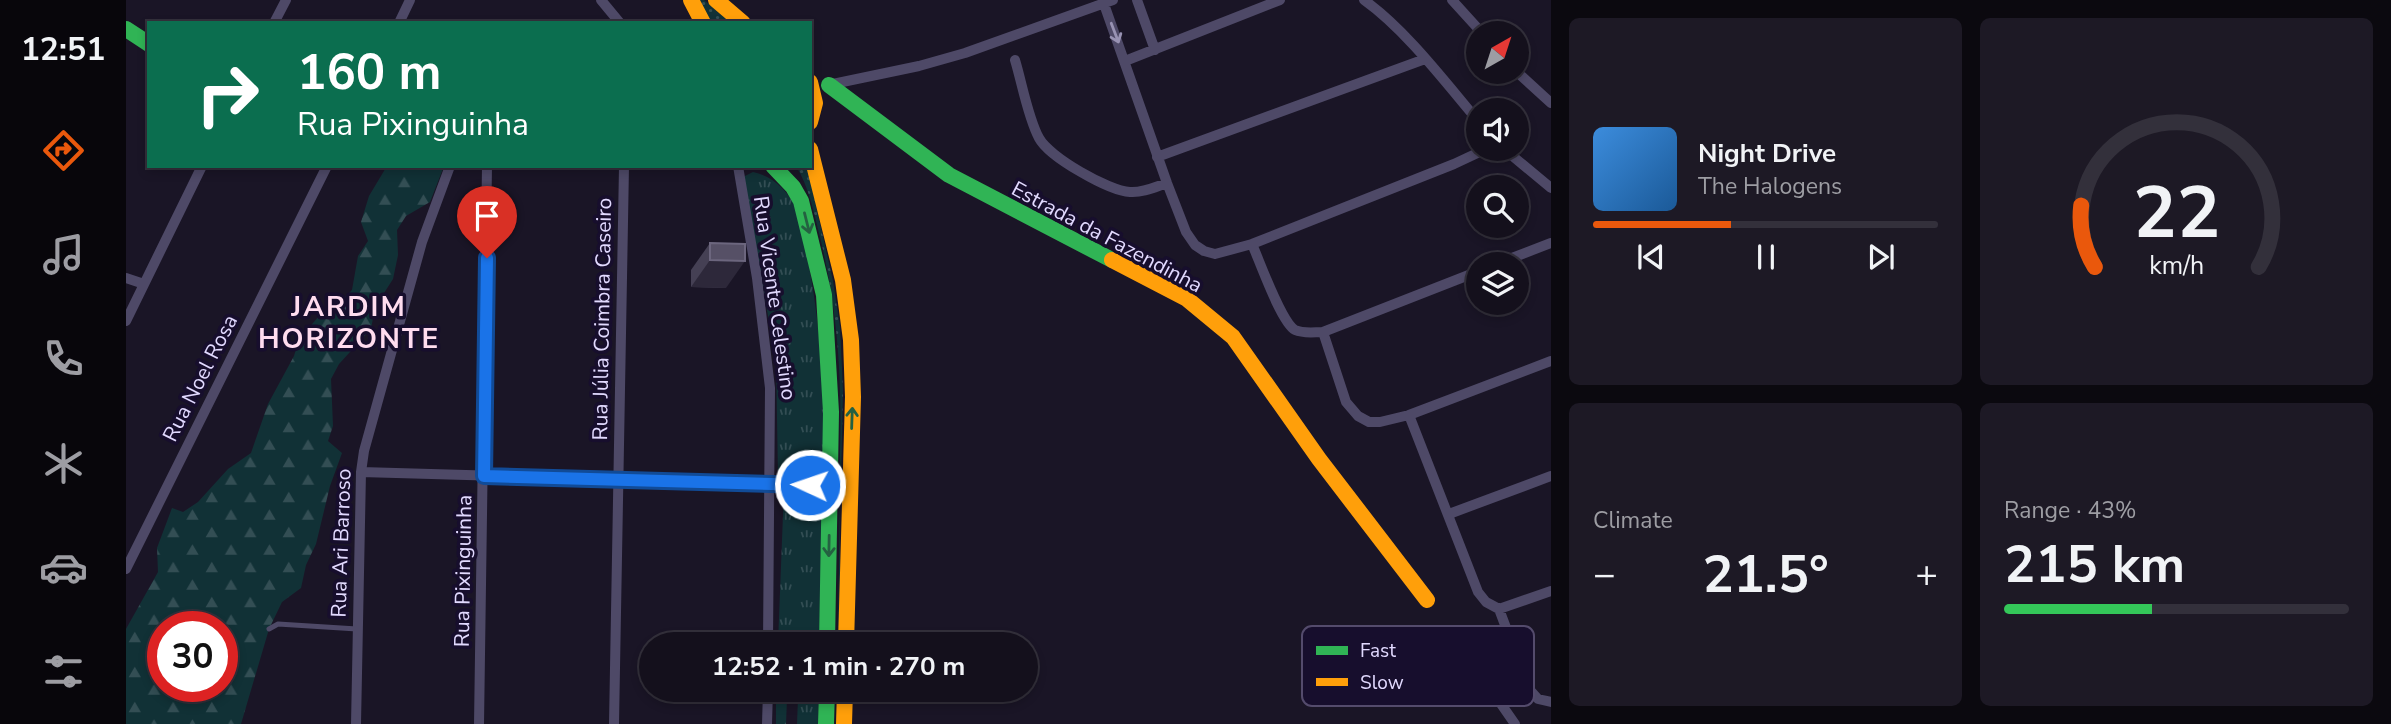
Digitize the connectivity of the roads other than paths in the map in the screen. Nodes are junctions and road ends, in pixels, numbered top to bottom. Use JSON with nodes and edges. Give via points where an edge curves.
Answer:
{"nodes":[{"id":1,"x":286,"y":0,"type":"edge"},
{"id":2,"x":410,"y":0,"type":"edge"},
{"id":3,"x":601,"y":0,"type":"edge"},
{"id":4,"x":691,"y":0,"type":"edge"},
{"id":5,"x":716,"y":0,"type":"edge"},
{"id":6,"x":1137,"y":0,"type":"edge"},
{"id":7,"x":1280,"y":0,"type":"edge"},
{"id":8,"x":1364,"y":0,"type":"edge"},
{"id":9,"x":1452,"y":0,"type":"edge"},
{"id":10,"x":1109,"y":2,"type":"edge"},
{"id":11,"x":275,"y":21,"type":"edge"},
{"id":12,"x":400,"y":21,"type":"edge"},
{"id":13,"x":618,"y":21,"type":"edge"},
{"id":14,"x":702,"y":21,"type":"edge"},
{"id":15,"x":741,"y":21,"type":"edge"},
{"id":16,"x":1471,"y":21,"type":"edge"},
{"id":17,"x":126,"y":29,"type":"edge"},
{"id":18,"x":147,"y":43,"type":"edge"},
{"id":19,"x":1155,"y":50,"type":"junction"},
{"id":20,"x":1424,"y":59,"type":"junction"},
{"id":21,"x":1015,"y":60,"type":"dead end"},
{"id":22,"x":1125,"y":61,"type":"junction"},
{"id":23,"x":1530,"y":84,"type":"edge"},
{"id":24,"x":817,"y":86,"type":"edge"},
{"id":25,"x":1551,"y":103,"type":"edge"},
{"id":26,"x":1466,"y":107,"type":"edge"},
{"id":27,"x":812,"y":114,"type":"edge"},
{"id":28,"x":812,"y":157,"type":"edge"},
{"id":29,"x":1157,"y":157,"type":"junction"},
{"id":30,"x":1466,"y":158,"type":"edge"},
{"id":31,"x":1518,"y":161,"type":"edge"},
{"id":32,"x":201,"y":168,"type":"edge"},
{"id":33,"x":326,"y":168,"type":"edge"},
{"id":34,"x":449,"y":168,"type":"edge"},
{"id":35,"x":487,"y":168,"type":"edge"},
{"id":36,"x":624,"y":168,"type":"edge"},
{"id":37,"x":738,"y":168,"type":"edge"},
{"id":38,"x":775,"y":168,"type":"edge"},
{"id":39,"x":1167,"y":183,"type":"junction"},
{"id":40,"x":1551,"y":188,"type":"edge"},
{"id":41,"x":1551,"y":243,"type":"edge"},
{"id":42,"x":1252,"y":244,"type":"junction"},
{"id":43,"x":1527,"y":252,"type":"edge"},
{"id":44,"x":1466,"y":276,"type":"edge"},
{"id":45,"x":126,"y":278,"type":"edge"},
{"id":46,"x":144,"y":284,"type":"junction"},
{"id":47,"x":126,"y":321,"type":"edge"},
{"id":48,"x":1323,"y":332,"type":"junction"},
{"id":49,"x":1551,"y":361,"type":"edge"},
{"id":50,"x":1409,"y":415,"type":"junction"},
{"id":51,"x":361,"y":472,"type":"junction"},
{"id":52,"x":484,"y":476,"type":"junction"},
{"id":53,"x":1551,"y":477,"type":"edge"},
{"id":54,"x":617,"y":479,"type":"junction"},
{"id":55,"x":771,"y":483,"type":"junction"},
{"id":56,"x":830,"y":485,"type":"junction"},
{"id":57,"x":1449,"y":514,"type":"junction"},
{"id":58,"x":129,"y":557,"type":"edge"},
{"id":59,"x":126,"y":569,"type":"edge"},
{"id":60,"x":1551,"y":591,"type":"edge"},
{"id":61,"x":1427,"y":600,"type":"dead end"},
{"id":62,"x":1499,"y":609,"type":"junction"},
{"id":63,"x":1505,"y":626,"type":"edge"},
{"id":64,"x":269,"y":629,"type":"dead end"},
{"id":65,"x":357,"y":629,"type":"junction"},
{"id":66,"x":768,"y":632,"type":"edge"},
{"id":67,"x":827,"y":632,"type":"edge"},
{"id":68,"x":846,"y":632,"type":"edge"},
{"id":69,"x":1534,"y":695,"type":"edge"},
{"id":70,"x":768,"y":702,"type":"edge"},
{"id":71,"x":827,"y":702,"type":"edge"},
{"id":72,"x":845,"y":702,"type":"edge"},
{"id":73,"x":1551,"y":702,"type":"edge"},
{"id":74,"x":1502,"y":706,"type":"edge"},
{"id":75,"x":356,"y":724,"type":"edge"},
{"id":76,"x":480,"y":724,"type":"edge"},
{"id":77,"x":614,"y":724,"type":"edge"},
{"id":78,"x":767,"y":724,"type":"edge"},
{"id":79,"x":826,"y":724,"type":"edge"},
{"id":80,"x":844,"y":724,"type":"edge"},
{"id":81,"x":1515,"y":724,"type":"edge"}],
"edges":[{"from":1,"to":11,"type":"street"},
{"from":2,"to":12,"type":"street"},
{"from":3,"to":13,"type":"street"},
{"from":4,"to":14,"type":"main road"},
{"from":5,"to":15,"type":"main road"},
{"from":6,"to":19,"type":"street"},
{"from":7,"to":19,"type":"street"},
{"from":8,"to":20,"type":"street"},
{"from":9,"to":16,"type":"street"},
{"from":10,"to":22,"type":"street","one_way":true},
{"from":10,"to":24,"type":"street","via":[[965,53]]},
{"from":17,"to":18,"type":"main road"},
{"from":19,"to":22,"type":"street"},
{"from":20,"to":26,"type":"street"},
{"from":20,"to":29,"type":"street"},
{"from":21,"to":39,"type":"street","via":[[1038,137],[1057,158],[1128,192]]},
{"from":22,"to":29,"type":"street"},
{"from":23,"to":25,"type":"street"},
{"from":24,"to":27,"type":"main road"},
{"from":24,"to":61,"type":"main road","name":"Estrada da Fazendinha","via":[[948,175],[1187,299],[1233,337]]},
{"from":68,"to":28,"type":"main road","one_way":true,"via":[[851,340],[843,281]]},
{"from":29,"to":39,"type":"street"},
{"from":30,"to":42,"type":"street"},
{"from":31,"to":40,"type":"street"},
{"from":32,"to":46,"type":"street"},
{"from":33,"to":58,"type":"street","name":"Rua Noel Rosa"},
{"from":34,"to":51,"type":"street","name":"Rua Ari Barroso","via":[[422,242]]},
{"from":35,"to":52,"type":"street","name":"Rua Pixinguinha"},
{"from":36,"to":54,"type":"street","name":"Rua Júlia Coimbra Caseiro"},
{"from":37,"to":55,"type":"street","name":"Rua Vicente Celestino","via":[[766,344]]},
{"from":38,"to":56,"type":"main road","one_way":true,"via":[[801,201],[824,295],[831,383]]},
{"from":39,"to":42,"type":"street","via":[[1195,245],[1215,254]]},
{"from":41,"to":43,"type":"street"},
{"from":42,"to":48,"type":"street","via":[[1286,321],[1298,331]]},
{"from":44,"to":48,"type":"street"},
{"from":45,"to":46,"type":"street"},
{"from":46,"to":47,"type":"street"},
{"from":48,"to":50,"type":"street","via":[[1346,402],[1358,416],[1380,422]]},
{"from":49,"to":50,"type":"street"},
{"from":50,"to":57,"type":"street"},
{"from":51,"to":52,"type":"street"},
{"from":51,"to":65,"type":"street","name":"Rua Ari Barroso"},
{"from":52,"to":54,"type":"street"},
{"from":52,"to":76,"type":"street","name":"Rua Pixinguinha"},
{"from":53,"to":57,"type":"street"},
{"from":54,"to":55,"type":"street"},
{"from":54,"to":77,"type":"street","name":"Rua Júlia Coimbra Caseiro"},
{"from":55,"to":56,"type":"street"},
{"from":55,"to":66,"type":"street","name":"Rua Vicente Celestino"},
{"from":56,"to":67,"type":"main road","one_way":true},
{"from":57,"to":62,"type":"street","via":[[1478,593]]},
{"from":58,"to":59,"type":"street","name":"Rua Noel Rosa"},
{"from":60,"to":62,"type":"street"},
{"from":62,"to":63,"type":"street"},
{"from":64,"to":65,"type":"lane","via":[[278,624]]},
{"from":65,"to":75,"type":"street","name":"Rua Ari Barroso"},
{"from":69,"to":73,"type":"street"},
{"from":70,"to":78,"type":"street"},
{"from":71,"to":79,"type":"main road"},
{"from":72,"to":80,"type":"main road"},
{"from":74,"to":81,"type":"street"}]}
